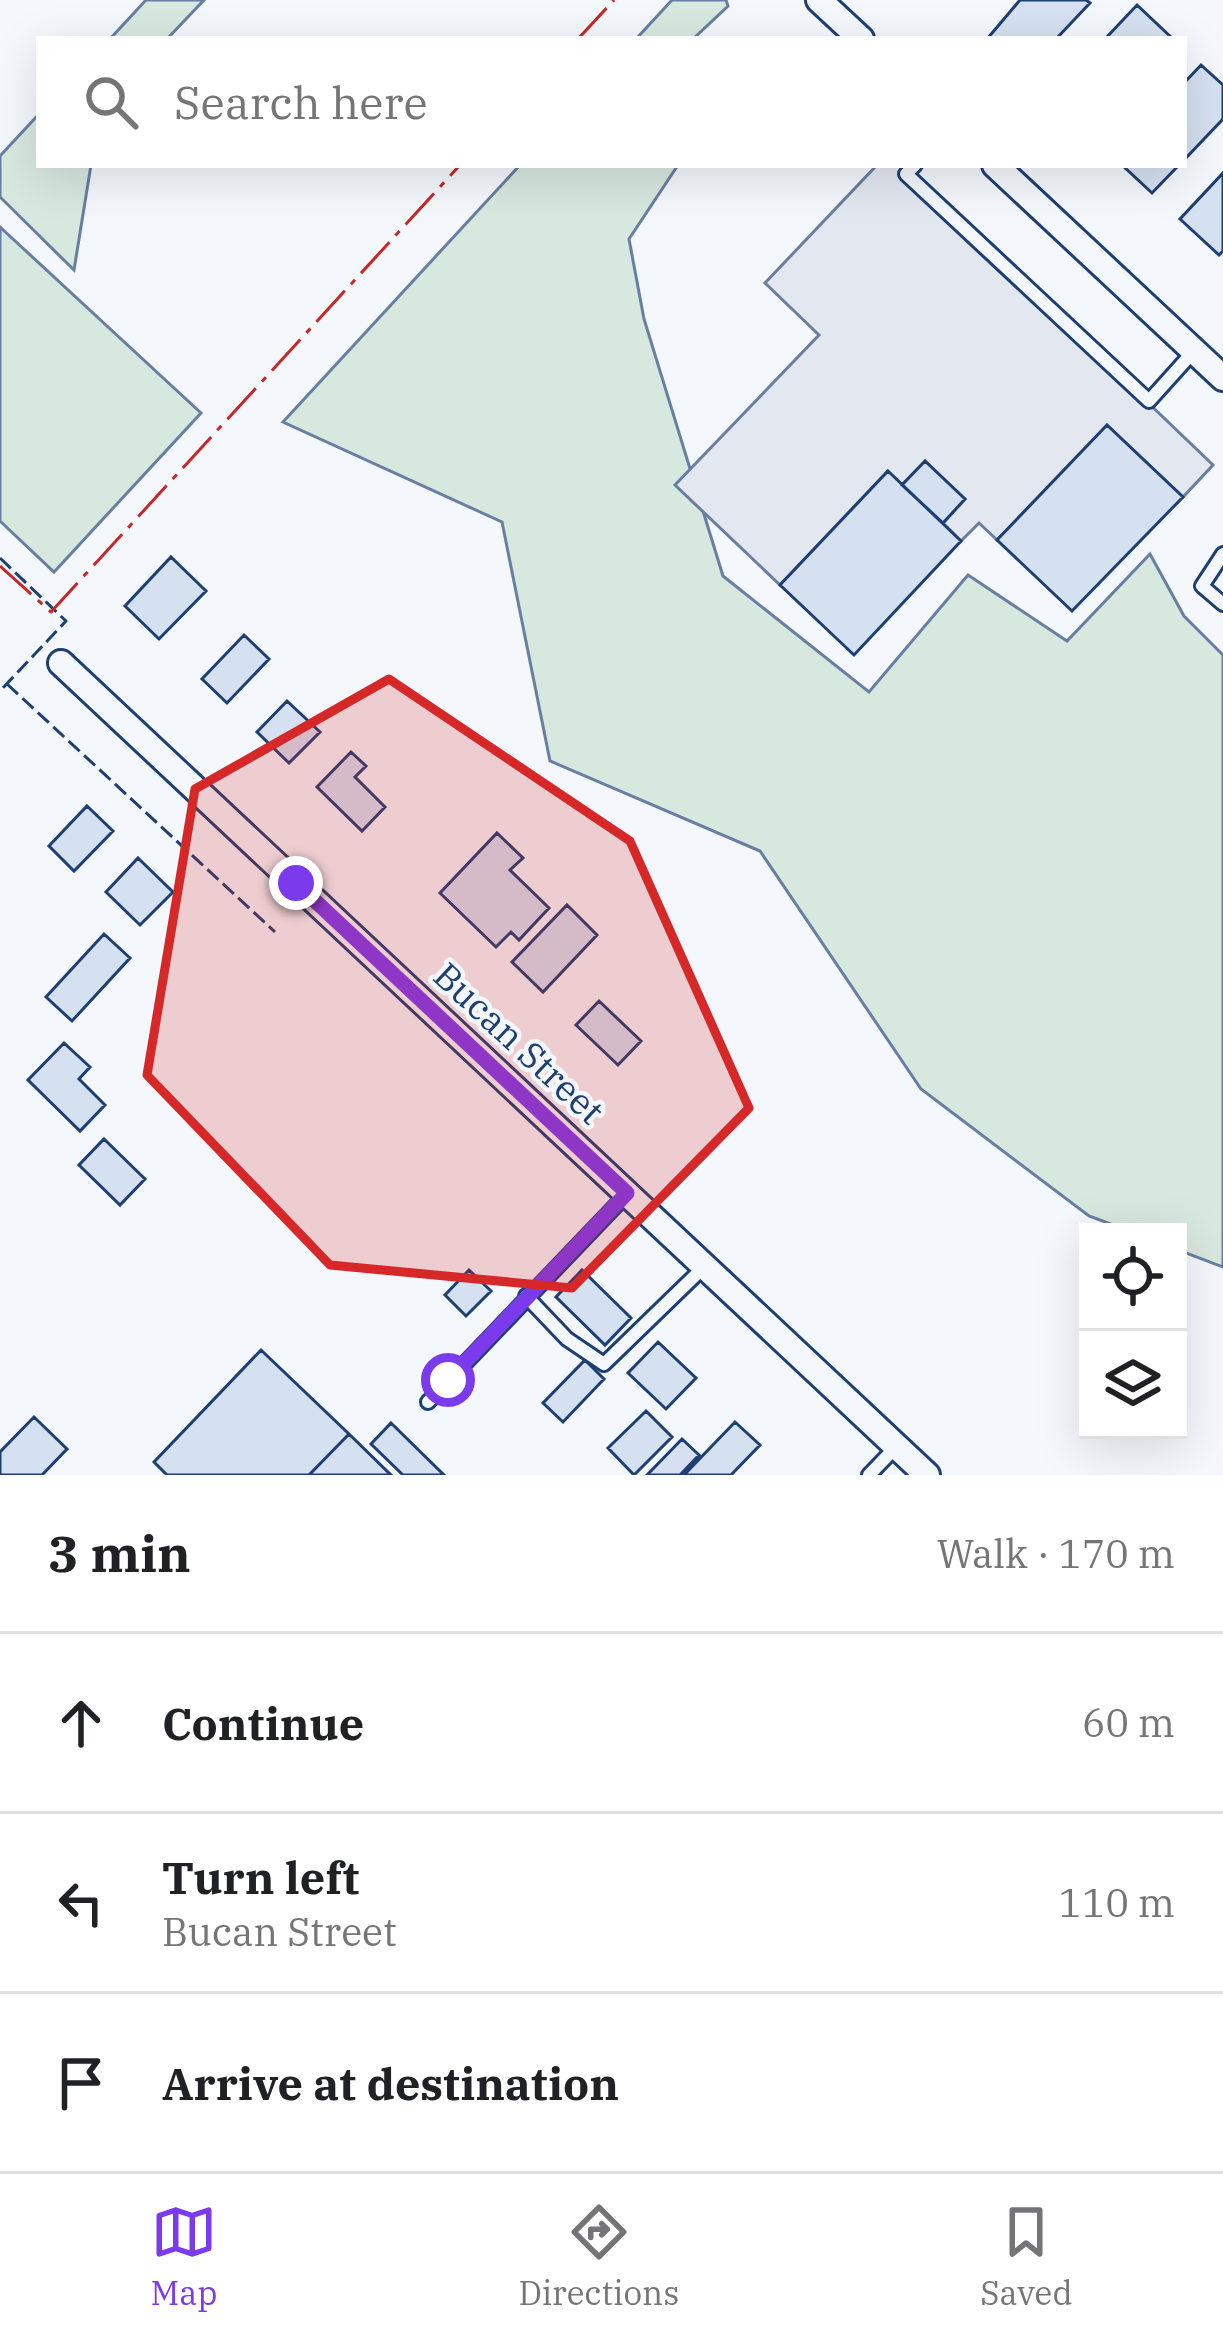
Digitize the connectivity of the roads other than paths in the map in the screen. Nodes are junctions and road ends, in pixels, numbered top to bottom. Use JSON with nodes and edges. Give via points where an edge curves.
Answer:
{"nodes":[{"id":1,"x":819,"y":0,"type":"edge"},
{"id":2,"x":858,"y":36,"type":"edge"},
{"id":3,"x":912,"y":168,"type":"edge"},
{"id":4,"x":998,"y":168,"type":"edge"},
{"id":5,"x":1194,"y":352,"type":"junction"},
{"id":6,"x":1223,"y":379,"type":"edge"},
{"id":7,"x":1223,"y":554,"type":"edge"},
{"id":8,"x":1223,"y":604,"type":"edge"},
{"id":9,"x":61,"y":663,"type":"dead end"},
{"id":10,"x":627,"y":1193,"type":"junction"},
{"id":11,"x":705,"y":1266,"type":"junction"},
{"id":12,"x":526,"y":1296,"type":"junction"},
{"id":13,"x":428,"y":1402,"type":"dead end"},
{"id":14,"x":897,"y":1447,"type":"junction"},
{"id":15,"x":869,"y":1475,"type":"edge"},
{"id":16,"x":927,"y":1475,"type":"edge"}],
"edges":[{"from":1,"to":2,"type":"street"},
{"from":3,"to":5,"type":"lane","via":[[906,175],[1149,401]]},
{"from":4,"to":5,"type":"street"},
{"from":5,"to":6,"type":"street"},
{"from":7,"to":8,"type":"lane","via":[[1202,586]]},
{"from":9,"to":10,"type":"street","name":"Bucan Street"},
{"from":10,"to":11,"type":"street","name":"Bucan Street"},
{"from":10,"to":12,"type":"lane"},
{"from":11,"to":12,"type":"lane","via":[[604,1364]]},
{"from":11,"to":14,"type":"street","name":"Bucan Street"},
{"from":12,"to":13,"type":"lane"},
{"from":14,"to":15,"type":"lane"},
{"from":14,"to":16,"type":"street","name":"Bucan Street"}]}
